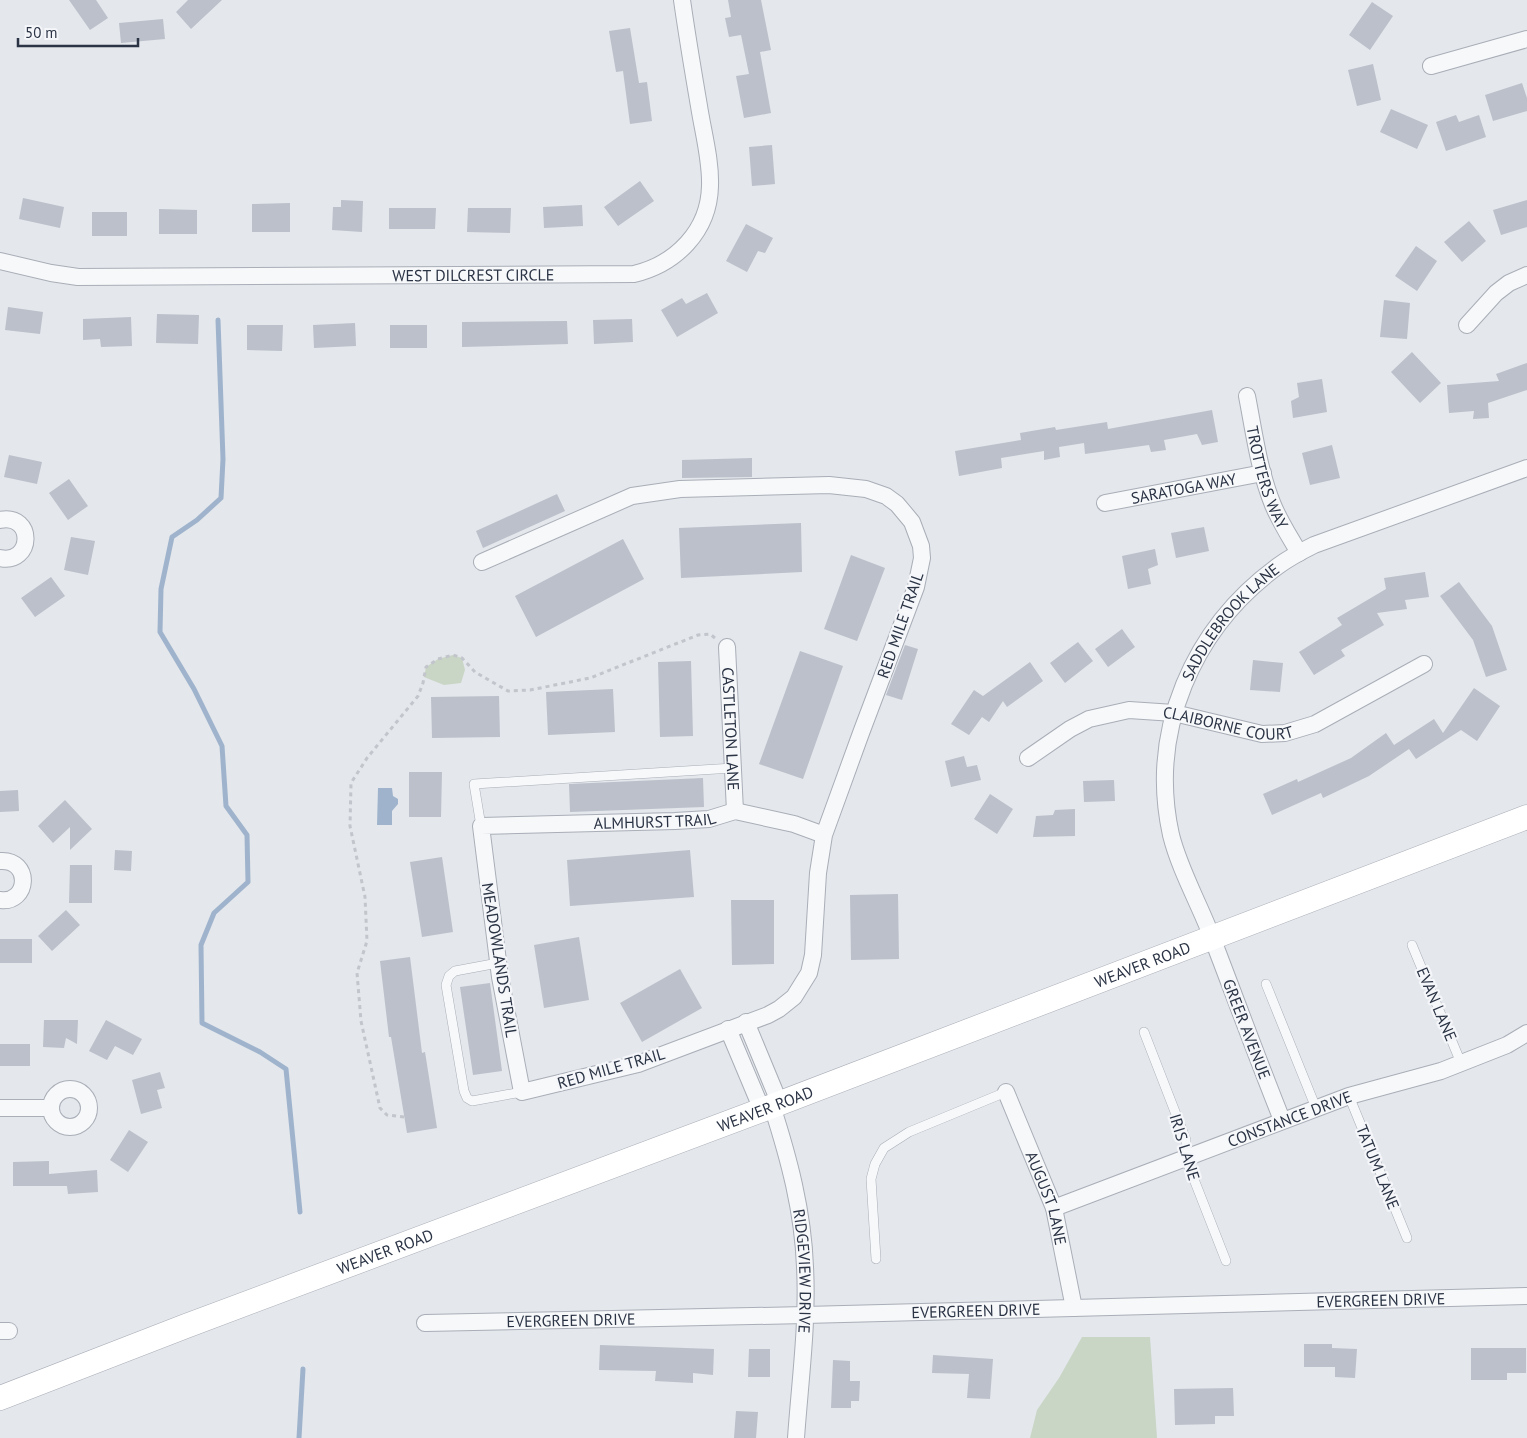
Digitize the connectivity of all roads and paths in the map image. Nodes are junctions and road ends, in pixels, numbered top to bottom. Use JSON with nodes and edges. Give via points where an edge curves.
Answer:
{"nodes":[{"id":1,"x":682,"y":0,"type":"edge"},
{"id":2,"x":1527,"y":39,"type":"edge"},
{"id":3,"x":1431,"y":66,"type":"dead end"},
{"id":4,"x":0,"y":261,"type":"edge"},
{"id":5,"x":1527,"y":275,"type":"edge"},
{"id":6,"x":1467,"y":324,"type":"dead end"},
{"id":7,"x":1247,"y":396,"type":"dead end"},
{"id":8,"x":1527,"y":468,"type":"edge"},
{"id":9,"x":1263,"y":473,"type":"junction"},
{"id":10,"x":1105,"y":504,"type":"dead end"},
{"id":11,"x":0,"y":520,"type":"edge"},
{"id":12,"x":1299,"y":553,"type":"junction"},
{"id":13,"x":0,"y":558,"type":"edge"},
{"id":14,"x":482,"y":562,"type":"dead end"},
{"id":15,"x":727,"y":648,"type":"joint"},
{"id":16,"x":1424,"y":664,"type":"dead end"},
{"id":17,"x":1174,"y":713,"type":"junction"},
{"id":18,"x":1028,"y":758,"type":"dead end"},
{"id":19,"x":733,"y":768,"type":"junction"},
{"id":20,"x":735,"y":811,"type":"junction"},
{"id":21,"x":1527,"y":816,"type":"edge"},
{"id":22,"x":481,"y":826,"type":"junction"},
{"id":23,"x":824,"y":836,"type":"junction"},
{"id":24,"x":0,"y":861,"type":"edge"},
{"id":25,"x":0,"y":900,"type":"edge"},
{"id":26,"x":1212,"y":938,"type":"junction"},
{"id":27,"x":1412,"y":945,"type":"dead end"},
{"id":28,"x":498,"y":963,"type":"junction"},
{"id":29,"x":1266,"y":984,"type":"dead end"},
{"id":30,"x":746,"y":1022,"type":"junction"},
{"id":31,"x":728,"y":1029,"type":"junction"},
{"id":32,"x":1144,"y":1032,"type":"dead end"},
{"id":33,"x":1527,"y":1033,"type":"edge"},
{"id":34,"x":1461,"y":1063,"type":"junction"},
{"id":35,"x":522,"y":1092,"type":"junction"},
{"id":36,"x":1006,"y":1092,"type":"joint"},
{"id":37,"x":1349,"y":1096,"type":"junction"},
{"id":38,"x":771,"y":1107,"type":"junction"},
{"id":39,"x":0,"y":1108,"type":"edge"},
{"id":40,"x":51,"y":1108,"type":"dead end"},
{"id":41,"x":1316,"y":1108,"type":"junction"},
{"id":42,"x":404,"y":1117,"type":"dead end"},
{"id":43,"x":1282,"y":1120,"type":"junction"},
{"id":44,"x":1186,"y":1159,"type":"junction"},
{"id":45,"x":1054,"y":1208,"type":"junction"},
{"id":46,"x":1407,"y":1238,"type":"dead end"},
{"id":47,"x":876,"y":1259,"type":"dead end"},
{"id":48,"x":1226,"y":1262,"type":"dead end"},
{"id":49,"x":1527,"y":1296,"type":"edge"},
{"id":50,"x":1074,"y":1308,"type":"junction"},
{"id":51,"x":805,"y":1315,"type":"junction"},
{"id":52,"x":425,"y":1323,"type":"dead end"},
{"id":53,"x":0,"y":1398,"type":"edge"},
{"id":54,"x":796,"y":1438,"type":"edge"}],
"edges":[{"from":1,"to":4,"type":"street","name":"WEST DILCREST CIRCLE","via":[[709,167],[710,199],[687,244],[675,256],[647,271],[634,274],[78,277]]},
{"from":2,"to":3,"type":"street"},
{"from":5,"to":6,"type":"street","via":[[1508,283]]},
{"from":7,"to":9,"type":"street","name":"TROTTERS WAY"},
{"from":8,"to":12,"type":"street","name":"SADDLEBROOK LANE"},
{"from":9,"to":10,"type":"street","name":"SARATOGA WAY"},
{"from":9,"to":12,"type":"street","name":"TROTTERS WAY","via":[[1275,510]]},
{"from":11,"to":13,"type":"street","via":[[18,523],[26,534],[26,541],[16,557]]},
{"from":12,"to":17,"type":"street","name":"SADDLEBROOK LANE","via":[[1260,580],[1218,625],[1186,677]]},
{"from":14,"to":23,"type":"street","name":"RED MILE TRAIL","via":[[632,496],[648,493],[680,489],[829,485],[866,489],[897,504],[912,522],[921,546],[916,587]]},
{"from":15,"to":19,"type":"street","name":"CASTLETON LANE"},
{"from":15,"to":42,"type":"path","via":[[710,634],[698,635],[590,678],[530,690],[508,691],[453,655],[426,667],[418,696],[350,783],[350,826],[365,897],[367,941],[357,973],[361,1021],[380,1108],[387,1115]]},
{"from":16,"to":17,"type":"street","name":"CLAIBORNE COURT","via":[[1314,724],[1286,733],[1262,734]]},
{"from":17,"to":18,"type":"street","name":"CLAIBORNE COURT","via":[[1129,710],[1089,719]]},
{"from":17,"to":26,"type":"street","name":"SADDLEBROOK LANE","via":[[1165,760],[1167,814],[1178,858]]},
{"from":19,"to":20,"type":"street","name":"CASTLETON LANE"},
{"from":19,"to":22,"type":"lane","via":[[474,784]]},
{"from":20,"to":22,"type":"street","name":"ALMHURST TRAIL","via":[[709,818],[674,821]]},
{"from":20,"to":23,"type":"street","name":"ALMHURST TRAIL","via":[[794,824]]},
{"from":21,"to":26,"type":"main road","name":"WEAVER ROAD"},
{"from":22,"to":28,"type":"street","name":"MEADOWLANDS TRAIL"},
{"from":23,"to":30,"type":"street","name":"RED MILE TRAIL","via":[[809,973],[794,997],[780,1009]]},
{"from":24,"to":25,"type":"street","via":[[19,867],[24,880],[16,896]]},
{"from":26,"to":38,"type":"main road","name":"WEAVER ROAD"},
{"from":26,"to":43,"type":"street","name":"GREER AVENUE"},
{"from":27,"to":34,"type":"lane","name":"EVAN LANE"},
{"from":28,"to":35,"type":"street","name":"MEADOWLANDS TRAIL"},
{"from":28,"to":35,"type":"lane","via":[[455,971],[446,985],[464,1091],[472,1101]]},
{"from":29,"to":41,"type":"lane"},
{"from":30,"to":31,"type":"street","name":"RED MILE TRAIL"},
{"from":30,"to":38,"type":"street"},
{"from":31,"to":35,"type":"street","name":"RED MILE TRAIL","via":[[638,1064]]},
{"from":31,"to":38,"type":"street"},
{"from":32,"to":44,"type":"lane","name":"IRIS LANE","via":[[1186,1140]]},
{"from":33,"to":34,"type":"street","name":"CONSTANCE DRIVE","via":[[1507,1045]]},
{"from":34,"to":37,"type":"street","name":"CONSTANCE DRIVE","via":[[1441,1072]]},
{"from":36,"to":45,"type":"street","name":"AUGUST LANE"},
{"from":36,"to":47,"type":"lane","via":[[909,1132],[884,1148],[871,1179]]},
{"from":37,"to":41,"type":"street","name":"CONSTANCE DRIVE"},
{"from":37,"to":46,"type":"lane","name":"TATUM LANE"},
{"from":38,"to":51,"type":"street","name":"RIDGEVIEW DRIVE","via":[[796,1188],[806,1267]]},
{"from":38,"to":53,"type":"main road","name":"WEAVER ROAD"},
{"from":39,"to":40,"type":"street"},
{"from":41,"to":43,"type":"street","name":"CONSTANCE DRIVE"},
{"from":43,"to":44,"type":"street","name":"CONSTANCE DRIVE"},
{"from":44,"to":45,"type":"street","name":"CONSTANCE DRIVE"},
{"from":44,"to":48,"type":"lane","name":"IRIS LANE"},
{"from":45,"to":50,"type":"street","name":"AUGUST LANE"},
{"from":49,"to":50,"type":"street","name":"EVERGREEN DRIVE"},
{"from":50,"to":51,"type":"street","name":"EVERGREEN DRIVE"},
{"from":51,"to":52,"type":"street","name":"EVERGREEN DRIVE"},
{"from":51,"to":54,"type":"street","name":"RIDGEVIEW DRIVE"}]}
